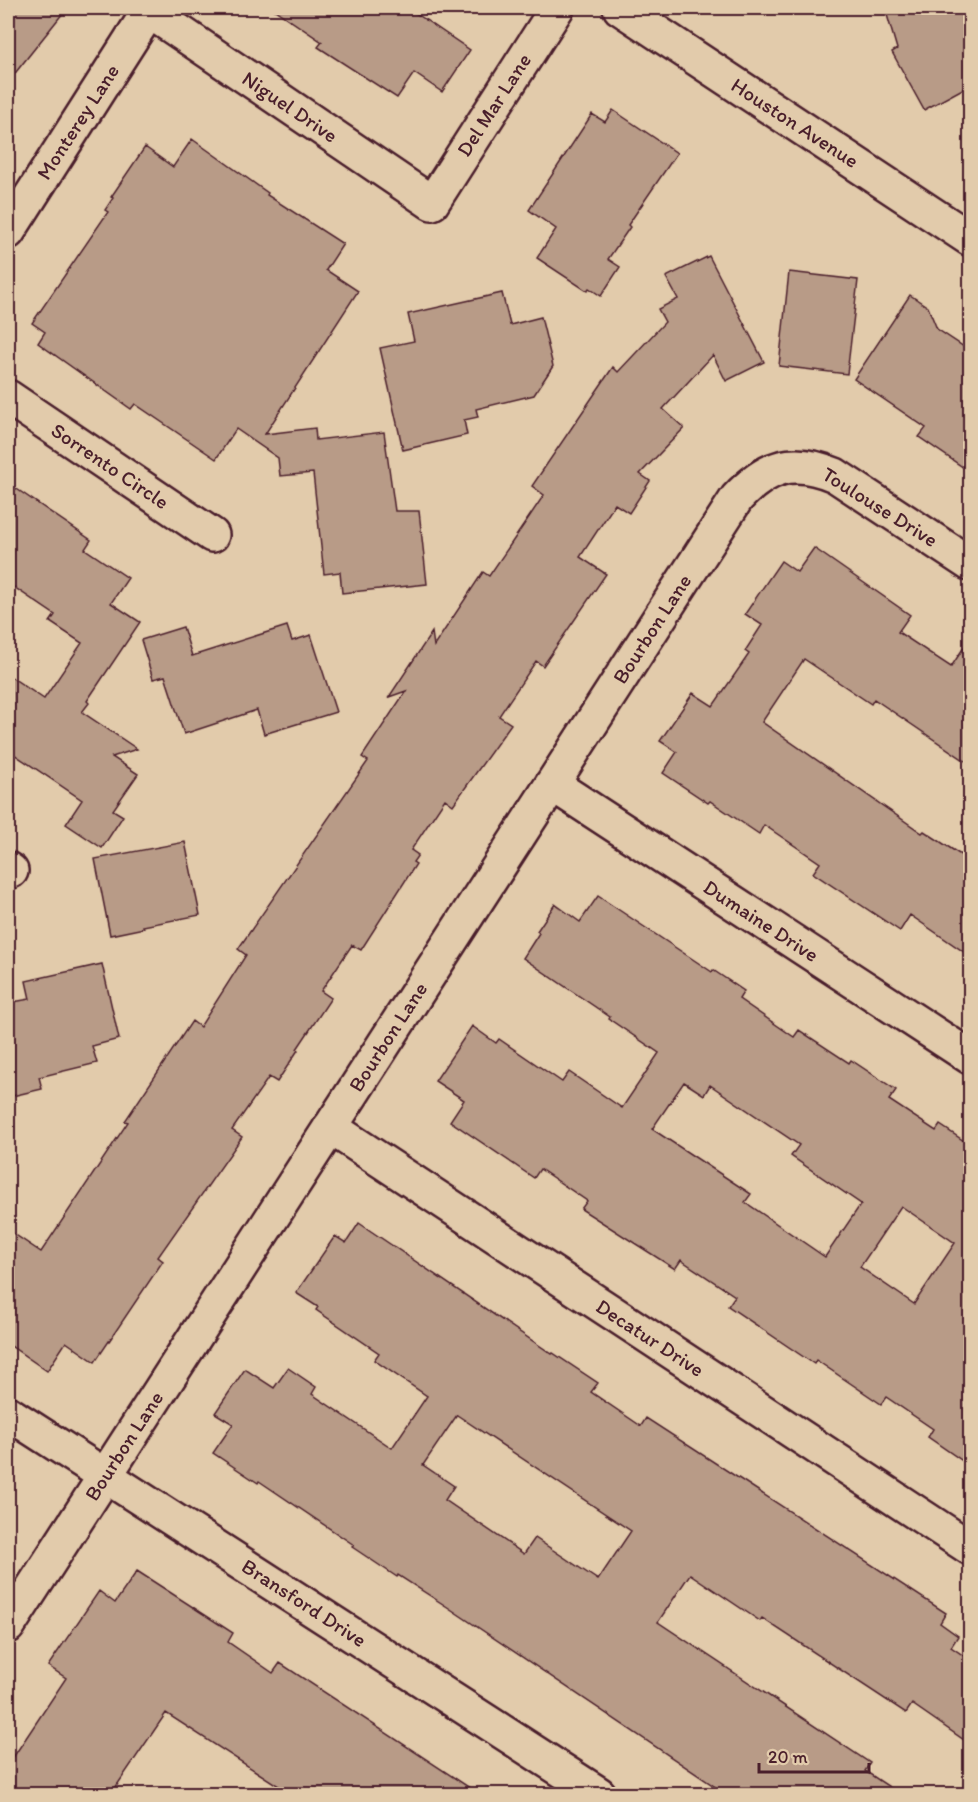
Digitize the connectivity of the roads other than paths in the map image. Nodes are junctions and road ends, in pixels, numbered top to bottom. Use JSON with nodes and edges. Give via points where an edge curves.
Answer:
{"nodes":[{"id":1,"x":557,"y":8,"type":"edge"},
{"id":2,"x":620,"y":8,"type":"edge"},
{"id":3,"x":149,"y":11,"type":"joint"},
{"id":4,"x":432,"y":203,"type":"joint"},
{"id":5,"x":8,"y":232,"type":"edge"},
{"id":6,"x":970,"y":239,"type":"edge"},
{"id":7,"x":8,"y":397,"type":"edge"},
{"id":8,"x":785,"y":466,"type":"joint"},
{"id":9,"x":212,"y":535,"type":"dead end"},
{"id":10,"x":970,"y":564,"type":"edge"},
{"id":11,"x":552,"y":784,"type":"junction"},
{"id":12,"x":970,"y":1057,"type":"edge"},
{"id":13,"x":330,"y":1127,"type":"junction"},
{"id":14,"x":8,"y":1413,"type":"edge"},
{"id":15,"x":106,"y":1474,"type":"junction"},
{"id":16,"x":970,"y":1548,"type":"edge"},
{"id":17,"x":8,"y":1626,"type":"edge"},
{"id":18,"x":599,"y":1794,"type":"edge"}],
"edges":[{"from":1,"to":4,"type":"street","name":"Del Mar Lane"},
{"from":2,"to":6,"type":"street","name":"Houston Avenue"},
{"from":3,"to":4,"type":"street","name":"Niguel Drive"},
{"from":3,"to":5,"type":"street","name":"Monterey Lane"},
{"from":7,"to":9,"type":"street","name":"Sorrento Circle"},
{"from":8,"to":10,"type":"street","name":"Toulouse Drive","via":[[811,466],[835,475]]},
{"from":8,"to":11,"type":"street","name":"Bourbon Lane","via":[[752,483],[737,498]]},
{"from":11,"to":12,"type":"street","name":"Dumaine Drive"},
{"from":11,"to":13,"type":"street","name":"Bourbon Lane"},
{"from":13,"to":15,"type":"street","name":"Bourbon Lane"},
{"from":13,"to":16,"type":"street","name":"Decatur Drive"},
{"from":14,"to":15,"type":"street","name":"Bransford Drive"},
{"from":15,"to":17,"type":"street","name":"Bourbon Lane"},
{"from":15,"to":18,"type":"street","name":"Bransford Drive"}]}
